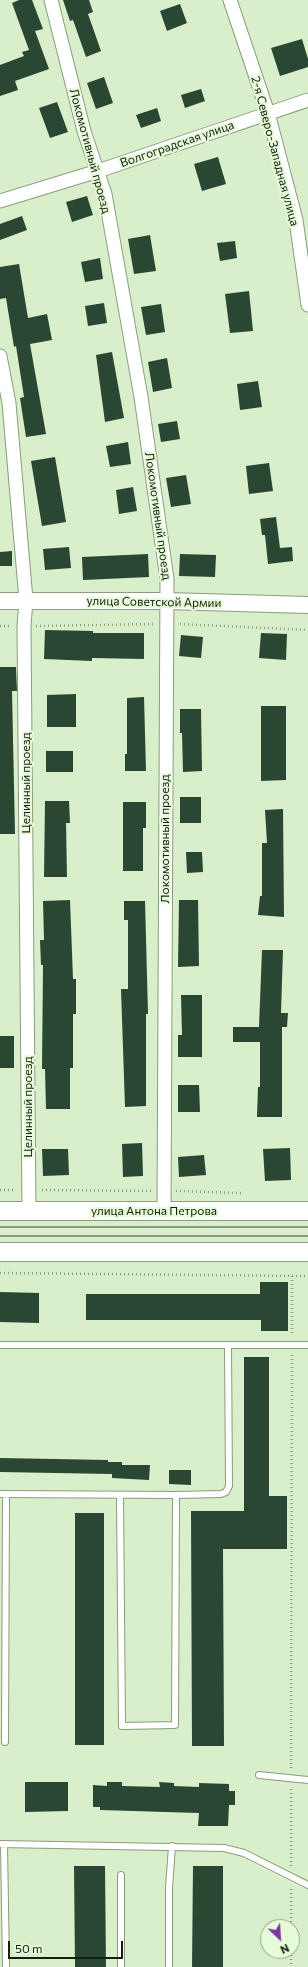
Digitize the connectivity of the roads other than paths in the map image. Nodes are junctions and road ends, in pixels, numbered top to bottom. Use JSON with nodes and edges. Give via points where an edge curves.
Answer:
{"nodes":[{"id":1,"x":51,"y":0,"type":"edge"},
{"id":2,"x":230,"y":0,"type":"edge"},
{"id":3,"x":308,"y":100,"type":"edge"},
{"id":4,"x":268,"y":113,"type":"junction"},
{"id":5,"x":98,"y":171,"type":"junction"},
{"id":6,"x":0,"y":201,"type":"edge"},
{"id":7,"x":308,"y":305,"type":"edge"},
{"id":8,"x":0,"y":356,"type":"edge"},
{"id":9,"x":26,"y":600,"type":"junction"},
{"id":10,"x":0,"y":601,"type":"edge"},
{"id":11,"x":167,"y":601,"type":"junction"},
{"id":12,"x":308,"y":605,"type":"edge"},
{"id":13,"x":0,"y":1211,"type":"edge"},
{"id":14,"x":29,"y":1211,"type":"junction"},
{"id":15,"x":164,"y":1211,"type":"junction"},
{"id":16,"x":308,"y":1211,"type":"edge"},
{"id":17,"x":0,"y":1252,"type":"edge"},
{"id":18,"x":308,"y":1252,"type":"edge"},
{"id":19,"x":0,"y":1345,"type":"edge"},
{"id":20,"x":228,"y":1345,"type":"junction"},
{"id":21,"x":308,"y":1345,"type":"edge"},
{"id":22,"x":3,"y":1494,"type":"edge"},
{"id":23,"x":120,"y":1495,"type":"junction"},
{"id":24,"x":176,"y":1495,"type":"junction"},
{"id":25,"x":5,"y":1742,"type":"dead end"},
{"id":26,"x":259,"y":1775,"type":"dead end"},
{"id":27,"x":308,"y":1780,"type":"edge"},
{"id":28,"x":2,"y":1844,"type":"edge"},
{"id":29,"x":172,"y":1846,"type":"junction"},
{"id":30,"x":120,"y":1875,"type":"dead end"},
{"id":31,"x":308,"y":1886,"type":"edge"},
{"id":32,"x":6,"y":1967,"type":"edge"},
{"id":33,"x":121,"y":1967,"type":"edge"},
{"id":34,"x":170,"y":1967,"type":"edge"}],
"edges":[{"from":1,"to":5,"type":"street","name":"Локомотивный проезд","via":[[84,131]]},
{"from":2,"to":4,"type":"street","name":"2-я Северо-Западная улица"},
{"from":3,"to":4,"type":"street","name":"Волгоградская улица"},
{"from":4,"to":5,"type":"street","name":"Волгоградская улица"},
{"from":4,"to":7,"type":"street","name":"2-я Северо-Западная улица","via":[[296,220]]},
{"from":5,"to":6,"type":"street","name":"Волгоградская улица"},
{"from":5,"to":11,"type":"street","name":"Локомотивный проезд","via":[[105,194],[141,397],[167,579]]},
{"from":8,"to":9,"type":"street","name":"Целинный проезд","via":[[10,403]]},
{"from":9,"to":10,"type":"street","name":"улица Советской Армии"},
{"from":9,"to":11,"type":"street","name":"улица Советской Армии"},
{"from":9,"to":14,"type":"street","name":"Целинный проезд","via":[[24,626]]},
{"from":11,"to":12,"type":"street","name":"улица Советской Армии"},
{"from":11,"to":15,"type":"street","name":"Локомотивный проезд"},
{"from":13,"to":14,"type":"main road","name":"улица Антона Петрова"},
{"from":14,"to":15,"type":"main road","name":"улица Антона Петрова"},
{"from":15,"to":16,"type":"main road","name":"улица Антона Петрова"},
{"from":17,"to":18,"type":"main road"},
{"from":19,"to":20,"type":"lane"},
{"from":20,"to":21,"type":"lane"},
{"from":20,"to":24,"type":"lane","via":[[229,1486],[226,1492],[221,1494]]},
{"from":22,"to":23,"type":"lane"},
{"from":22,"to":25,"type":"lane"},
{"from":23,"to":24,"type":"lane"},
{"from":23,"to":24,"type":"lane","via":[[122,1726],[175,1725]]},
{"from":26,"to":27,"type":"lane"},
{"from":28,"to":29,"type":"lane"},
{"from":28,"to":32,"type":"lane"},
{"from":29,"to":31,"type":"lane","via":[[224,1848],[244,1853]]},
{"from":29,"to":34,"type":"lane","via":[[169,1888]]},
{"from":30,"to":33,"type":"lane"}]}
